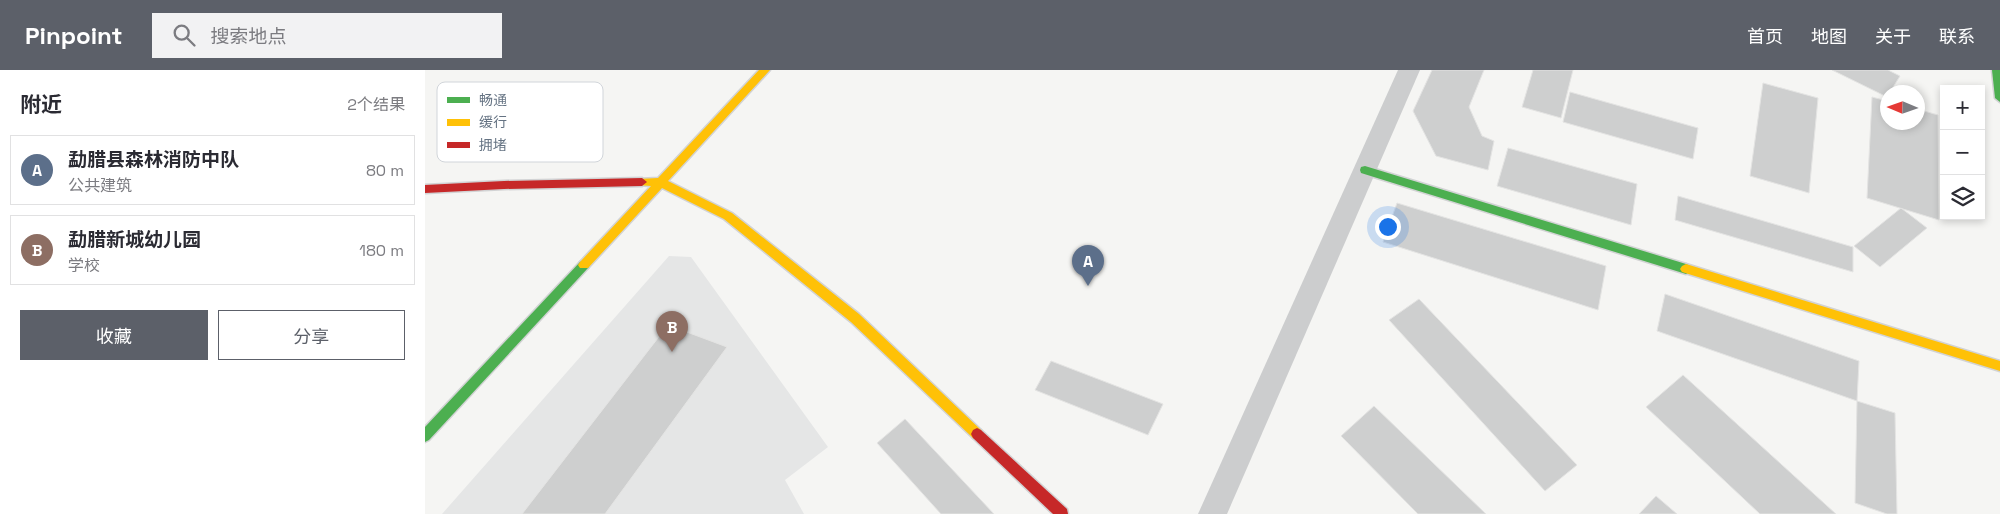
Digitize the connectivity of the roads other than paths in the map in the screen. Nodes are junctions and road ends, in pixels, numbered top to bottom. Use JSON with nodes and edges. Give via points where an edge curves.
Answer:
{"nodes":[{"id":1,"x":765,"y":70,"type":"edge"},
{"id":2,"x":1409,"y":70,"type":"edge"},
{"id":3,"x":1997,"y":70,"type":"edge"},
{"id":4,"x":2000,"y":98,"type":"edge"},
{"id":5,"x":1365,"y":170,"type":"junction"},
{"id":6,"x":661,"y":182,"type":"junction"},
{"id":7,"x":425,"y":189,"type":"edge"},
{"id":8,"x":2000,"y":366,"type":"edge"},
{"id":9,"x":425,"y":436,"type":"edge"},
{"id":10,"x":1062,"y":514,"type":"edge"},
{"id":11,"x":1213,"y":514,"type":"edge"}],
"edges":[{"from":1,"to":6,"type":"street"},
{"from":2,"to":5,"type":"street"},
{"from":3,"to":4,"type":"street"},
{"from":5,"to":8,"type":"street"},
{"from":5,"to":11,"type":"street"},
{"from":6,"to":7,"type":"street"},
{"from":6,"to":9,"type":"street"},
{"from":6,"to":10,"type":"street","via":[[728,216],[855,318]]}]}
